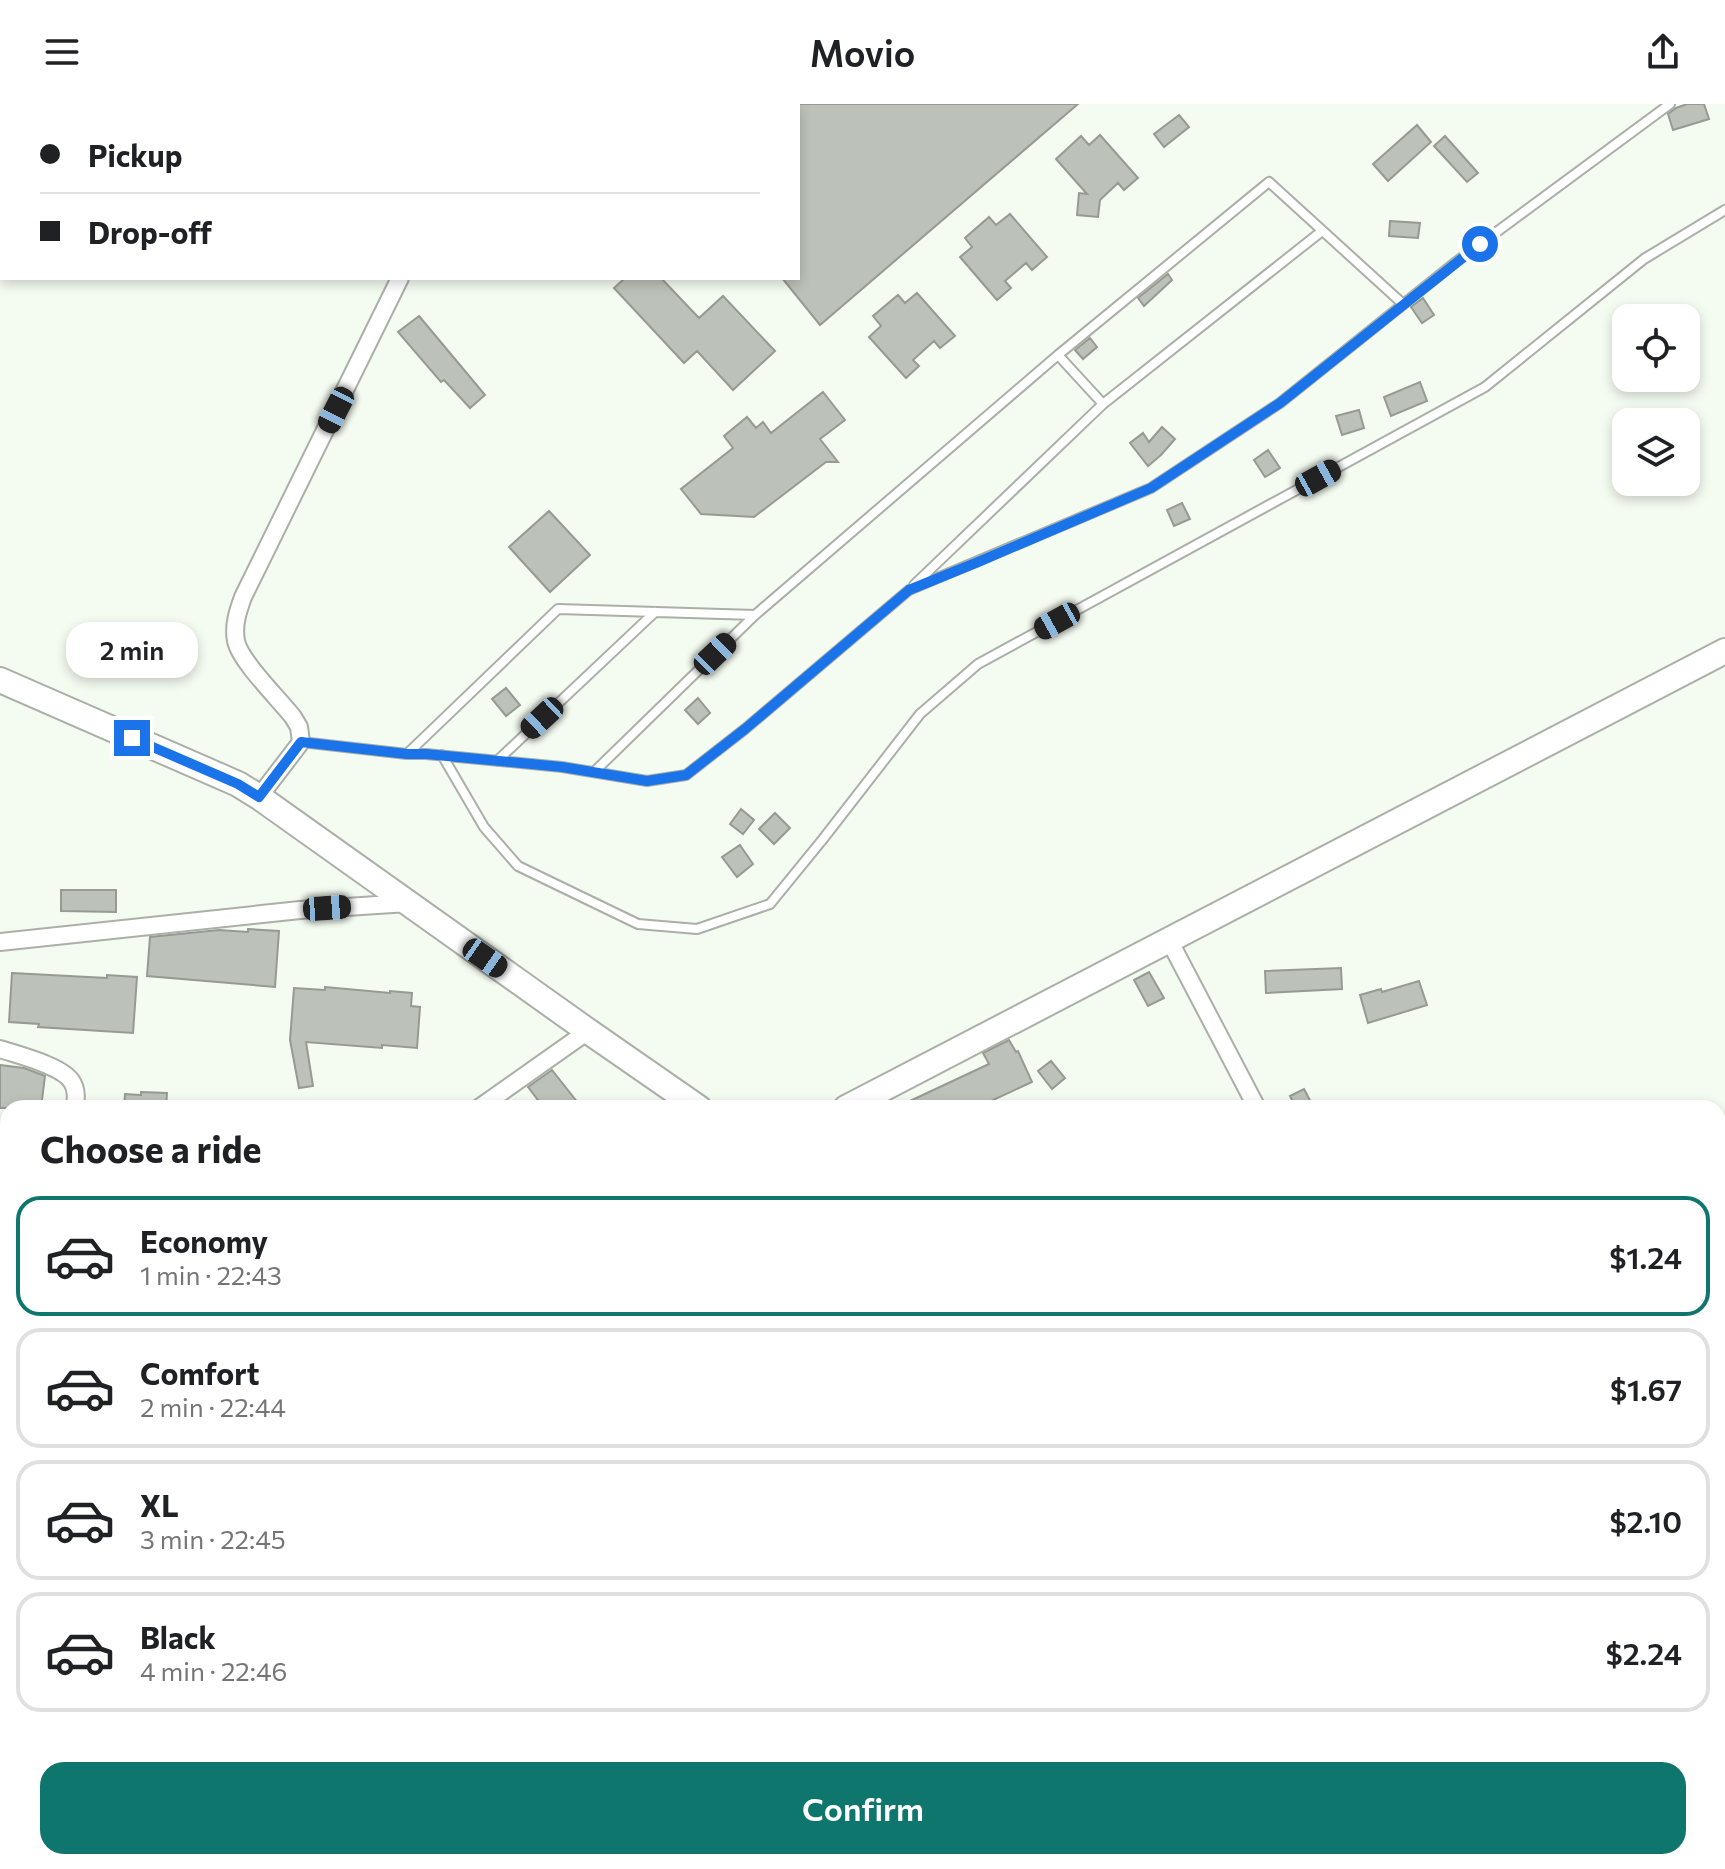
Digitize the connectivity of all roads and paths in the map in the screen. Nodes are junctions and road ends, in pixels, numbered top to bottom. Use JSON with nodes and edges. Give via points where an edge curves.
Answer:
{"nodes":[{"id":1,"x":1670,"y":104,"type":"edge"},
{"id":2,"x":1725,"y":210,"type":"edge"},
{"id":3,"x":1322,"y":231,"type":"junction"},
{"id":4,"x":399,"y":280,"type":"edge"},
{"id":5,"x":1403,"y":304,"type":"junction"},
{"id":6,"x":1058,"y":355,"type":"junction"},
{"id":7,"x":1103,"y":404,"type":"junction"},
{"id":8,"x":909,"y":590,"type":"junction"},
{"id":9,"x":655,"y":612,"type":"junction"},
{"id":10,"x":755,"y":615,"type":"junction"},
{"id":11,"x":1725,"y":651,"type":"edge"},
{"id":12,"x":0,"y":680,"type":"edge"},
{"id":13,"x":301,"y":742,"type":"junction"},
{"id":14,"x":407,"y":754,"type":"junction"},
{"id":15,"x":442,"y":755,"type":"junction"},
{"id":16,"x":497,"y":761,"type":"junction"},
{"id":17,"x":594,"y":772,"type":"junction"},
{"id":18,"x":259,"y":797,"type":"junction"},
{"id":19,"x":408,"y":903,"type":"junction"},
{"id":20,"x":1169,"y":940,"type":"junction"},
{"id":21,"x":0,"y":942,"type":"edge"},
{"id":22,"x":588,"y":1031,"type":"junction"},
{"id":23,"x":0,"y":1049,"type":"edge"},
{"id":24,"x":76,"y":1100,"type":"edge"},
{"id":25,"x":490,"y":1100,"type":"edge"},
{"id":26,"x":687,"y":1100,"type":"edge"},
{"id":27,"x":865,"y":1100,"type":"edge"},
{"id":28,"x":1253,"y":1100,"type":"edge"}],
"edges":[{"from":1,"to":5,"type":"lane"},
{"from":2,"to":15,"type":"lane","via":[[1644,259],[1485,387],[978,664],[920,714],[770,904],[697,929],[638,924],[518,866],[484,827]]},
{"from":3,"to":5,"type":"lane"},
{"from":3,"to":6,"type":"lane","via":[[1269,182]]},
{"from":3,"to":7,"type":"lane"},
{"from":4,"to":13,"type":"street","via":[[236,618],[236,642],[293,717]]},
{"from":5,"to":8,"type":"lane","via":[[1280,403],[1151,488]]},
{"from":6,"to":7,"type":"lane"},
{"from":6,"to":10,"type":"lane"},
{"from":7,"to":8,"type":"lane"},
{"from":8,"to":17,"type":"lane","via":[[686,775],[647,781]]},
{"from":9,"to":10,"type":"lane"},
{"from":9,"to":14,"type":"lane","via":[[558,609]]},
{"from":9,"to":16,"type":"lane"},
{"from":10,"to":17,"type":"lane"},
{"from":11,"to":20,"type":"street"},
{"from":12,"to":18,"type":"street"},
{"from":13,"to":14,"type":"lane"},
{"from":13,"to":18,"type":"street"},
{"from":14,"to":15,"type":"lane"},
{"from":15,"to":16,"type":"lane"},
{"from":16,"to":17,"type":"lane"},
{"from":18,"to":19,"type":"street"},
{"from":19,"to":21,"type":"street"},
{"from":19,"to":22,"type":"street"},
{"from":20,"to":27,"type":"street"},
{"from":20,"to":28,"type":"street"},
{"from":22,"to":25,"type":"street"},
{"from":22,"to":26,"type":"street"},
{"from":23,"to":24,"type":"street","via":[[62,1071],[72,1082]]}]}
